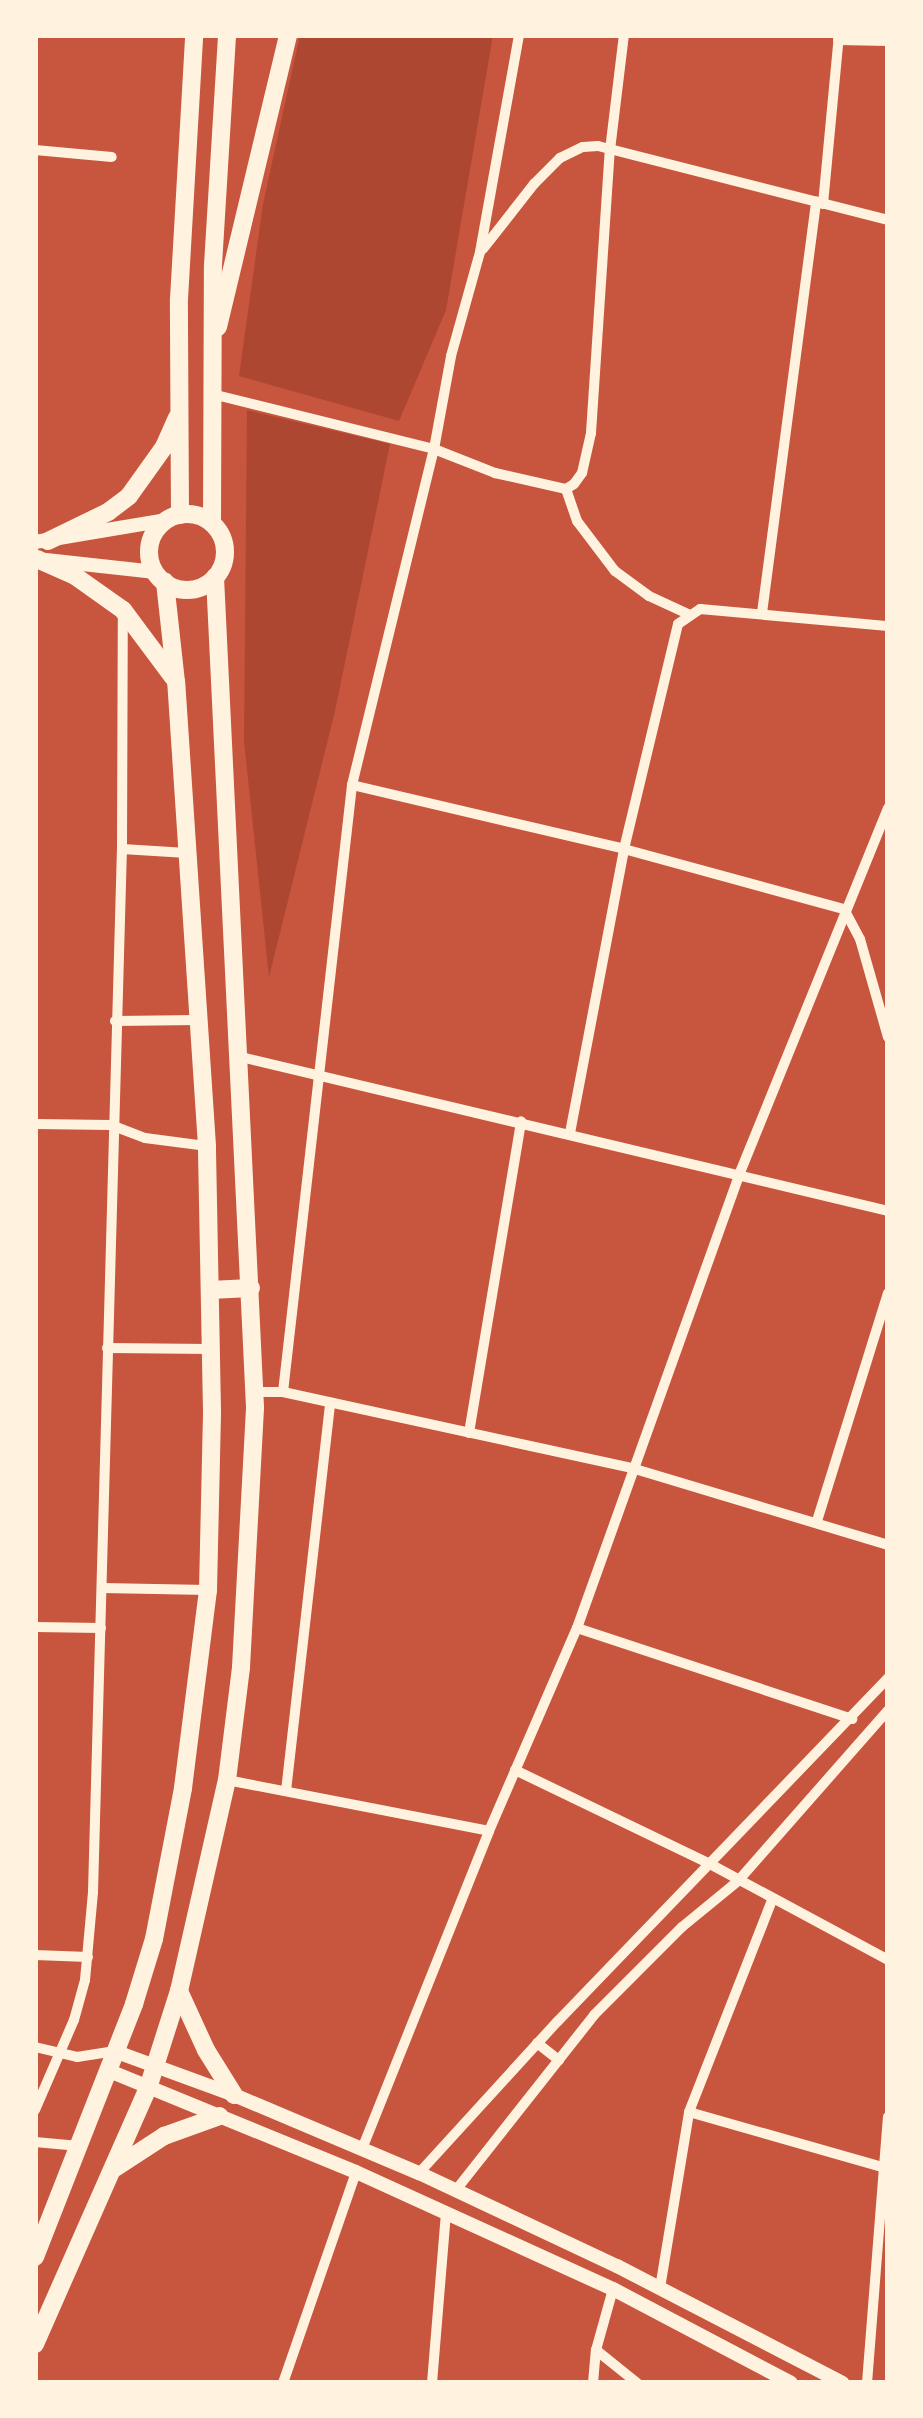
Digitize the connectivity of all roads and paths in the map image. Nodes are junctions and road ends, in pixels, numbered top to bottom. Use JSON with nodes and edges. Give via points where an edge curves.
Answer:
{"nodes":[{"id":1,"x":194,"y":35,"type":"edge"},
{"id":2,"x":227,"y":35,"type":"edge"},
{"id":3,"x":288,"y":35,"type":"edge"},
{"id":4,"x":519,"y":35,"type":"edge"},
{"id":5,"x":624,"y":35,"type":"edge"},
{"id":6,"x":838,"y":38,"type":"edge"},
{"id":7,"x":888,"y":42,"type":"edge"},
{"id":8,"x":35,"y":150,"type":"edge"},
{"id":9,"x":610,"y":150,"type":"junction"},
{"id":10,"x":112,"y":157,"type":"dead end"},
{"id":11,"x":819,"y":203,"type":"junction"},
{"id":12,"x":888,"y":220,"type":"edge"},
{"id":13,"x":480,"y":252,"type":"junction"},
{"id":14,"x":212,"y":351,"type":"junction"},
{"id":15,"x":211,"y":394,"type":"junction"},
{"id":16,"x":180,"y":413,"type":"junction"},
{"id":17,"x":434,"y":449,"type":"junction"},
{"id":18,"x":566,"y":488,"type":"junction"},
{"id":19,"x":174,"y":517,"type":"junction"},
{"id":20,"x":212,"y":523,"type":"junction"},
{"id":21,"x":39,"y":550,"type":"edge"},
{"id":22,"x":160,"y":577,"type":"junction"},
{"id":23,"x":216,"y":577,"type":"junction"},
{"id":24,"x":123,"y":610,"type":"junction"},
{"id":25,"x":762,"y":613,"type":"junction"},
{"id":26,"x":688,"y":614,"type":"junction"},
{"id":27,"x":888,"y":626,"type":"edge"},
{"id":28,"x":176,"y":682,"type":"junction"},
{"id":29,"x":352,"y":785,"type":"junction"},
{"id":30,"x":888,"y":808,"type":"edge"},
{"id":31,"x":122,"y":849,"type":"junction"},
{"id":32,"x":624,"y":849,"type":"junction"},
{"id":33,"x":187,"y":853,"type":"junction"},
{"id":34,"x":844,"y":909,"type":"junction"},
{"id":35,"x":198,"y":1020,"type":"junction"},
{"id":36,"x":116,"y":1021,"type":"junction"},
{"id":37,"x":888,"y":1037,"type":"edge"},
{"id":38,"x":236,"y":1056,"type":"junction"},
{"id":39,"x":317,"y":1076,"type":"junction"},
{"id":40,"x":521,"y":1121,"type":"junction"},
{"id":41,"x":35,"y":1124,"type":"edge"},
{"id":42,"x":111,"y":1125,"type":"junction"},
{"id":43,"x":570,"y":1133,"type":"junction"},
{"id":44,"x":207,"y":1146,"type":"junction"},
{"id":45,"x":739,"y":1175,"type":"junction"},
{"id":46,"x":888,"y":1210,"type":"edge"},
{"id":47,"x":250,"y":1288,"type":"junction"},
{"id":48,"x":210,"y":1290,"type":"junction"},
{"id":49,"x":888,"y":1293,"type":"edge"},
{"id":50,"x":107,"y":1348,"type":"junction"},
{"id":51,"x":211,"y":1349,"type":"junction"},
{"id":52,"x":252,"y":1392,"type":"junction"},
{"id":53,"x":284,"y":1392,"type":"junction"},
{"id":54,"x":330,"y":1402,"type":"junction"},
{"id":55,"x":469,"y":1433,"type":"junction"},
{"id":56,"x":635,"y":1469,"type":"junction"},
{"id":57,"x":817,"y":1522,"type":"junction"},
{"id":58,"x":888,"y":1545,"type":"edge"},
{"id":59,"x":102,"y":1588,"type":"junction"},
{"id":60,"x":208,"y":1590,"type":"junction"},
{"id":61,"x":35,"y":1627,"type":"edge"},
{"id":62,"x":101,"y":1628,"type":"junction"},
{"id":63,"x":577,"y":1628,"type":"junction"},
{"id":64,"x":888,"y":1678,"type":"edge"},
{"id":65,"x":888,"y":1710,"type":"edge"},
{"id":66,"x":852,"y":1719,"type":"junction"},
{"id":67,"x":516,"y":1770,"type":"junction"},
{"id":68,"x":227,"y":1780,"type":"junction"},
{"id":69,"x":286,"y":1791,"type":"junction"},
{"id":70,"x":756,"y":1818,"type":"junction"},
{"id":71,"x":489,"y":1831,"type":"junction"},
{"id":72,"x":775,"y":1835,"type":"junction"},
{"id":73,"x":710,"y":1864,"type":"junction"},
{"id":74,"x":738,"y":1881,"type":"junction"},
{"id":75,"x":772,"y":1900,"type":"junction"},
{"id":76,"x":35,"y":1956,"type":"edge"},
{"id":77,"x":88,"y":1957,"type":"junction"},
{"id":78,"x":888,"y":1960,"type":"edge"},
{"id":79,"x":180,"y":1991,"type":"junction"},
{"id":80,"x":537,"y":2043,"type":"junction"},
{"id":81,"x":35,"y":2048,"type":"edge"},
{"id":82,"x":114,"y":2051,"type":"junction"},
{"id":83,"x":59,"y":2055,"type":"junction"},
{"id":84,"x":91,"y":2056,"type":"junction"},
{"id":85,"x":559,"y":2060,"type":"junction"},
{"id":86,"x":157,"y":2064,"type":"junction"},
{"id":87,"x":107,"y":2070,"type":"junction"},
{"id":88,"x":148,"y":2088,"type":"junction"},
{"id":89,"x":234,"y":2094,"type":"junction"},
{"id":90,"x":35,"y":2110,"type":"edge"},
{"id":91,"x":689,"y":2112,"type":"junction"},
{"id":92,"x":220,"y":2116,"type":"junction"},
{"id":93,"x":888,"y":2116,"type":"edge"},
{"id":94,"x":35,"y":2142,"type":"edge"},
{"id":95,"x":79,"y":2146,"type":"junction"},
{"id":96,"x":362,"y":2148,"type":"junction"},
{"id":97,"x":885,"y":2168,"type":"edge"},
{"id":98,"x":111,"y":2172,"type":"junction"},
{"id":99,"x":356,"y":2172,"type":"junction"},
{"id":100,"x":419,"y":2173,"type":"junction"},
{"id":101,"x":456,"y":2190,"type":"junction"},
{"id":102,"x":446,"y":2213,"type":"junction"},
{"id":103,"x":35,"y":2257,"type":"edge"},
{"id":104,"x":660,"y":2288,"type":"junction"},
{"id":105,"x":613,"y":2289,"type":"junction"},
{"id":106,"x":35,"y":2344,"type":"edge"},
{"id":107,"x":596,"y":2350,"type":"junction"},
{"id":108,"x":283,"y":2383,"type":"edge"},
{"id":109,"x":432,"y":2383,"type":"edge"},
{"id":110,"x":593,"y":2383,"type":"edge"},
{"id":111,"x":636,"y":2383,"type":"edge"},
{"id":112,"x":791,"y":2383,"type":"edge"},
{"id":113,"x":843,"y":2383,"type":"edge"},
{"id":114,"x":867,"y":2383,"type":"edge"}],
"edges":[{"from":1,"to":16,"type":"highway","via":[[179,299]]},
{"from":2,"to":14,"type":"highway"},
{"from":3,"to":14,"type":"highway"},
{"from":4,"to":13,"type":"street"},
{"from":5,"to":9,"type":"street"},
{"from":6,"to":7,"type":"street"},
{"from":6,"to":11,"type":"street"},
{"from":8,"to":10,"type":"street"},
{"from":9,"to":11,"type":"street"},
{"from":9,"to":13,"type":"street","via":[[582,147],[560,158]]},
{"from":9,"to":18,"type":"street","via":[[591,434],[582,474]]},
{"from":11,"to":12,"type":"street"},
{"from":11,"to":25,"type":"street"},
{"from":13,"to":17,"type":"street"},
{"from":14,"to":15,"type":"highway"},
{"from":15,"to":17,"type":"street"},
{"from":15,"to":20,"type":"highway"},
{"from":16,"to":19,"type":"highway"},
{"from":16,"to":21,"type":"highway","via":[[129,496]]},
{"from":17,"to":18,"type":"street","via":[[495,473]]},
{"from":17,"to":29,"type":"street"},
{"from":18,"to":26,"type":"street","via":[[577,521],[615,571]]},
{"from":19,"to":20,"type":"highway"},
{"from":19,"to":21,"type":"main road"},
{"from":19,"to":22,"type":"highway","via":[[151,544]]},
{"from":20,"to":23,"type":"highway","via":[[225,556]]},
{"from":21,"to":22,"type":"main road"},
{"from":21,"to":24,"type":"highway"},
{"from":22,"to":23,"type":"highway","via":[[197,589]]},
{"from":22,"to":28,"type":"highway"},
{"from":23,"to":38,"type":"highway"},
{"from":24,"to":28,"type":"highway"},
{"from":24,"to":31,"type":"street"},
{"from":25,"to":26,"type":"street"},
{"from":25,"to":27,"type":"street"},
{"from":26,"to":32,"type":"street","via":[[672,639]]},
{"from":28,"to":33,"type":"highway"},
{"from":29,"to":32,"type":"street"},
{"from":29,"to":39,"type":"street"},
{"from":30,"to":34,"type":"street"},
{"from":31,"to":33,"type":"street"},
{"from":31,"to":36,"type":"street"},
{"from":32,"to":34,"type":"street"},
{"from":32,"to":43,"type":"street"},
{"from":33,"to":35,"type":"highway"},
{"from":34,"to":37,"type":"street","via":[[860,938]]},
{"from":34,"to":45,"type":"street"},
{"from":35,"to":36,"type":"street"},
{"from":35,"to":44,"type":"highway"},
{"from":36,"to":42,"type":"street"},
{"from":38,"to":39,"type":"street"},
{"from":38,"to":47,"type":"highway"},
{"from":39,"to":40,"type":"street"},
{"from":39,"to":53,"type":"street"},
{"from":40,"to":43,"type":"street"},
{"from":40,"to":55,"type":"street"},
{"from":41,"to":42,"type":"street"},
{"from":42,"to":44,"type":"street","via":[[145,1138]]},
{"from":42,"to":50,"type":"street"},
{"from":43,"to":45,"type":"street"},
{"from":44,"to":48,"type":"highway"},
{"from":45,"to":46,"type":"street"},
{"from":45,"to":56,"type":"street"},
{"from":47,"to":48,"type":"highway"},
{"from":47,"to":52,"type":"highway"},
{"from":48,"to":51,"type":"highway"},
{"from":49,"to":57,"type":"street"},
{"from":50,"to":51,"type":"street"},
{"from":50,"to":59,"type":"street"},
{"from":51,"to":60,"type":"highway"},
{"from":52,"to":53,"type":"street"},
{"from":52,"to":68,"type":"highway","via":[[248,1591]]},
{"from":53,"to":54,"type":"street"},
{"from":54,"to":55,"type":"street"},
{"from":54,"to":69,"type":"street"},
{"from":55,"to":56,"type":"street"},
{"from":56,"to":57,"type":"street"},
{"from":56,"to":63,"type":"street"},
{"from":57,"to":58,"type":"street"},
{"from":59,"to":60,"type":"street"},
{"from":59,"to":62,"type":"street"},
{"from":60,"to":82,"type":"highway","via":[[183,1788],[154,1939]]},
{"from":61,"to":62,"type":"street"},
{"from":62,"to":77,"type":"street"},
{"from":63,"to":66,"type":"street"},
{"from":63,"to":67,"type":"street"},
{"from":64,"to":66,"type":"street"},
{"from":65,"to":72,"type":"street"},
{"from":66,"to":70,"type":"street"},
{"from":67,"to":71,"type":"street"},
{"from":67,"to":73,"type":"street"},
{"from":68,"to":69,"type":"street"},
{"from":68,"to":79,"type":"highway"},
{"from":69,"to":71,"type":"street"},
{"from":70,"to":72,"type":"street"},
{"from":70,"to":73,"type":"street"},
{"from":71,"to":96,"type":"street"},
{"from":72,"to":74,"type":"street"},
{"from":73,"to":74,"type":"street"},
{"from":73,"to":80,"type":"street"},
{"from":74,"to":75,"type":"street"},
{"from":74,"to":85,"type":"street","via":[[631,1976]]},
{"from":75,"to":78,"type":"street"},
{"from":75,"to":91,"type":"street"},
{"from":76,"to":77,"type":"street"},
{"from":77,"to":83,"type":"street"},
{"from":79,"to":86,"type":"highway"},
{"from":79,"to":89,"type":"highway"},
{"from":80,"to":85,"type":"street"},
{"from":80,"to":100,"type":"street"},
{"from":81,"to":83,"type":"street"},
{"from":82,"to":84,"type":"street"},
{"from":82,"to":86,"type":"main road"},
{"from":82,"to":87,"type":"highway"},
{"from":83,"to":84,"type":"street"},
{"from":83,"to":90,"type":"street"},
{"from":84,"to":87,"type":"street"},
{"from":85,"to":101,"type":"street"},
{"from":86,"to":88,"type":"highway"},
{"from":86,"to":89,"type":"main road"},
{"from":87,"to":88,"type":"main road"},
{"from":87,"to":95,"type":"highway"},
{"from":88,"to":92,"type":"main road"},
{"from":88,"to":98,"type":"highway"},
{"from":89,"to":96,"type":"main road"},
{"from":91,"to":97,"type":"street"},
{"from":91,"to":104,"type":"street"},
{"from":92,"to":98,"type":"highway","via":[[140,2148]]},
{"from":92,"to":99,"type":"main road"},
{"from":93,"to":97,"type":"street"},
{"from":94,"to":95,"type":"street"},
{"from":95,"to":103,"type":"highway"},
{"from":96,"to":100,"type":"main road"},
{"from":97,"to":114,"type":"street"},
{"from":98,"to":106,"type":"highway"},
{"from":99,"to":102,"type":"main road"},
{"from":99,"to":108,"type":"street"},
{"from":100,"to":101,"type":"main road"},
{"from":101,"to":104,"type":"main road"},
{"from":102,"to":105,"type":"main road"},
{"from":102,"to":109,"type":"street"},
{"from":104,"to":113,"type":"main road"},
{"from":105,"to":107,"type":"street"},
{"from":105,"to":112,"type":"main road"},
{"from":107,"to":110,"type":"street"},
{"from":107,"to":111,"type":"street"}]}
